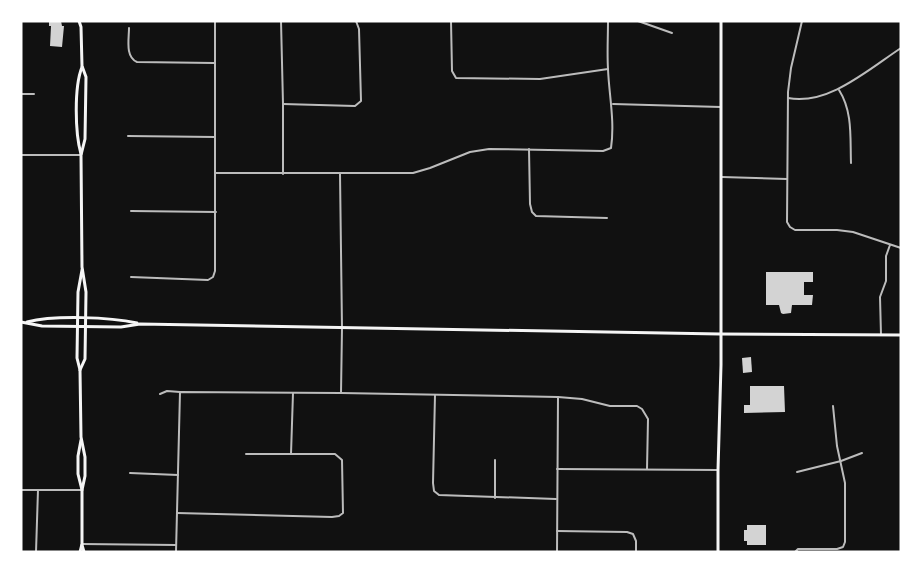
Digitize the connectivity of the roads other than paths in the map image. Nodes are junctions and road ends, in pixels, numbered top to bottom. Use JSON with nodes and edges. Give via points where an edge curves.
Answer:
{"nodes":[{"id":1,"x":79,"y":21,"type":"edge"},
{"id":2,"x":84,"y":21,"type":"edge"},
{"id":3,"x":215,"y":21,"type":"edge"},
{"id":4,"x":281,"y":21,"type":"edge"},
{"id":5,"x":356,"y":21,"type":"edge"},
{"id":6,"x":451,"y":21,"type":"edge"},
{"id":7,"x":608,"y":21,"type":"edge"},
{"id":8,"x":638,"y":21,"type":"edge"},
{"id":9,"x":721,"y":21,"type":"edge"},
{"id":10,"x":802,"y":21,"type":"edge"},
{"id":11,"x":81,"y":27,"type":"junction"},
{"id":12,"x":129,"y":28,"type":"dead end"},
{"id":13,"x":672,"y":33,"type":"dead end"},
{"id":14,"x":901,"y":48,"type":"edge"},
{"id":15,"x":215,"y":63,"type":"junction"},
{"id":16,"x":82,"y":66,"type":"junction"},
{"id":17,"x":608,"y":69,"type":"junction"},
{"id":18,"x":839,"y":90,"type":"junction"},
{"id":19,"x":21,"y":94,"type":"edge"},
{"id":20,"x":34,"y":94,"type":"dead end"},
{"id":21,"x":788,"y":98,"type":"junction"},
{"id":22,"x":284,"y":104,"type":"junction"},
{"id":23,"x":612,"y":104,"type":"junction"},
{"id":24,"x":721,"y":107,"type":"junction"},
{"id":25,"x":128,"y":136,"type":"dead end"},
{"id":26,"x":216,"y":137,"type":"junction"},
{"id":27,"x":529,"y":149,"type":"junction"},
{"id":28,"x":21,"y":154,"type":"edge"},
{"id":29,"x":81,"y":155,"type":"junction"},
{"id":30,"x":851,"y":163,"type":"dead end"},
{"id":31,"x":216,"y":173,"type":"junction"},
{"id":32,"x":282,"y":174,"type":"junction"},
{"id":33,"x":340,"y":174,"type":"junction"},
{"id":34,"x":721,"y":177,"type":"junction"},
{"id":35,"x":787,"y":179,"type":"junction"},
{"id":36,"x":131,"y":211,"type":"dead end"},
{"id":37,"x":216,"y":212,"type":"junction"},
{"id":38,"x":607,"y":218,"type":"dead end"},
{"id":39,"x":890,"y":244,"type":"junction"},
{"id":40,"x":901,"y":248,"type":"edge"},
{"id":41,"x":82,"y":267,"type":"junction"},
{"id":42,"x":130,"y":277,"type":"dead end"},
{"id":43,"x":77,"y":319,"type":"junction"},
{"id":44,"x":86,"y":319,"type":"junction"},
{"id":45,"x":21,"y":322,"type":"edge"},
{"id":46,"x":26,"y":322,"type":"junction"},
{"id":47,"x":140,"y":324,"type":"junction"},
{"id":48,"x":77,"y":326,"type":"junction"},
{"id":49,"x":85,"y":326,"type":"junction"},
{"id":50,"x":342,"y":328,"type":"junction"},
{"id":51,"x":720,"y":334,"type":"junction"},
{"id":52,"x":881,"y":335,"type":"junction"},
{"id":53,"x":901,"y":335,"type":"edge"},
{"id":54,"x":80,"y":370,"type":"junction"},
{"id":55,"x":180,"y":392,"type":"junction"},
{"id":56,"x":293,"y":393,"type":"junction"},
{"id":57,"x":341,"y":393,"type":"junction"},
{"id":58,"x":160,"y":394,"type":"dead end"},
{"id":59,"x":435,"y":394,"type":"junction"},
{"id":60,"x":558,"y":397,"type":"junction"},
{"id":61,"x":832,"y":406,"type":"dead end"},
{"id":62,"x":81,"y":437,"type":"junction"},
{"id":63,"x":862,"y":453,"type":"dead end"},
{"id":64,"x":246,"y":454,"type":"dead end"},
{"id":65,"x":291,"y":454,"type":"junction"},
{"id":66,"x":495,"y":460,"type":"dead end"},
{"id":67,"x":841,"y":461,"type":"junction"},
{"id":68,"x":557,"y":469,"type":"junction"},
{"id":69,"x":647,"y":470,"type":"junction"},
{"id":70,"x":718,"y":470,"type":"junction"},
{"id":71,"x":797,"y":472,"type":"dead end"},
{"id":72,"x":130,"y":473,"type":"dead end"},
{"id":73,"x":178,"y":475,"type":"junction"},
{"id":74,"x":21,"y":490,"type":"edge"},
{"id":75,"x":38,"y":490,"type":"junction"},
{"id":76,"x":82,"y":490,"type":"junction"},
{"id":77,"x":495,"y":498,"type":"junction"},
{"id":78,"x":556,"y":499,"type":"junction"},
{"id":79,"x":178,"y":513,"type":"junction"},
{"id":80,"x":557,"y":532,"type":"junction"},
{"id":81,"x":82,"y":544,"type":"junction"},
{"id":82,"x":176,"y":545,"type":"junction"},
{"id":83,"x":36,"y":552,"type":"edge"},
{"id":84,"x":80,"y":552,"type":"edge"},
{"id":85,"x":84,"y":552,"type":"edge"},
{"id":86,"x":176,"y":552,"type":"edge"},
{"id":87,"x":557,"y":552,"type":"edge"},
{"id":88,"x":636,"y":552,"type":"edge"},
{"id":89,"x":718,"y":552,"type":"edge"},
{"id":90,"x":796,"y":552,"type":"edge"}],
"edges":[{"from":1,"to":11,"type":"main road"},
{"from":2,"to":11,"type":"main road"},
{"from":3,"to":15,"type":"street"},
{"from":4,"to":22,"type":"street"},
{"from":5,"to":22,"type":"street","via":[[361,101],[355,106]]},
{"from":6,"to":17,"type":"street","via":[[452,71],[456,78],[540,79]]},
{"from":7,"to":17,"type":"street"},
{"from":8,"to":13,"type":"street"},
{"from":9,"to":24,"type":"main road"},
{"from":10,"to":21,"type":"street","via":[[790,68]]},
{"from":11,"to":16,"type":"main road"},
{"from":12,"to":15,"type":"street","via":[[129,52],[137,62]]},
{"from":14,"to":18,"type":"street"},
{"from":15,"to":26,"type":"street"},
{"from":16,"to":29,"type":"main road","via":[[78,77],[77,122]]},
{"from":16,"to":29,"type":"main road","via":[[86,77],[86,139]]},
{"from":17,"to":23,"type":"street"},
{"from":18,"to":21,"type":"street","via":[[812,99]]},
{"from":18,"to":30,"type":"street","via":[[846,100],[849,114]]},
{"from":19,"to":20,"type":"street"},
{"from":21,"to":35,"type":"street"},
{"from":22,"to":32,"type":"street"},
{"from":23,"to":24,"type":"street"},
{"from":23,"to":27,"type":"street","via":[[611,148],[603,151]]},
{"from":24,"to":34,"type":"main road"},
{"from":25,"to":26,"type":"street"},
{"from":26,"to":31,"type":"street"},
{"from":27,"to":33,"type":"street","via":[[470,152],[413,173]]},
{"from":27,"to":38,"type":"street","via":[[530,204],[536,216]]},
{"from":28,"to":29,"type":"street"},
{"from":29,"to":41,"type":"main road"},
{"from":31,"to":32,"type":"street"},
{"from":31,"to":37,"type":"street"},
{"from":32,"to":33,"type":"street"},
{"from":33,"to":50,"type":"street"},
{"from":34,"to":35,"type":"street"},
{"from":34,"to":51,"type":"main road"},
{"from":35,"to":39,"type":"street","via":[[787,222],[790,227],[795,230],[853,232]]},
{"from":36,"to":37,"type":"street"},
{"from":37,"to":42,"type":"street","via":[[213,277],[208,280]]},
{"from":39,"to":40,"type":"street"},
{"from":39,"to":52,"type":"street","via":[[886,256],[886,282],[880,297]]},
{"from":41,"to":43,"type":"main road"},
{"from":41,"to":44,"type":"main road"},
{"from":43,"to":44,"type":"main road"},
{"from":43,"to":46,"type":"main road"},
{"from":43,"to":48,"type":"main road"},
{"from":44,"to":47,"type":"main road","via":[[121,319]]},
{"from":44,"to":49,"type":"main road"},
{"from":45,"to":46,"type":"main road"},
{"from":46,"to":48,"type":"main road","via":[[42,326]]},
{"from":47,"to":49,"type":"main road"},
{"from":47,"to":50,"type":"main road"},
{"from":48,"to":49,"type":"main road"},
{"from":48,"to":54,"type":"main road"},
{"from":49,"to":54,"type":"main road","via":[[85,359]]},
{"from":50,"to":51,"type":"main road"},
{"from":50,"to":57,"type":"street"},
{"from":51,"to":52,"type":"main road"},
{"from":51,"to":70,"type":"main road"},
{"from":52,"to":53,"type":"main road"},
{"from":54,"to":62,"type":"main road"},
{"from":55,"to":56,"type":"street"},
{"from":55,"to":58,"type":"street"},
{"from":55,"to":73,"type":"street"},
{"from":56,"to":57,"type":"street"},
{"from":56,"to":65,"type":"street"},
{"from":57,"to":59,"type":"street"},
{"from":59,"to":60,"type":"street"},
{"from":59,"to":77,"type":"street","via":[[434,491],[447,497]]},
{"from":60,"to":68,"type":"street"},
{"from":60,"to":69,"type":"street","via":[[642,409],[648,419]]},
{"from":61,"to":67,"type":"street"},
{"from":62,"to":76,"type":"main road","via":[[85,457]]},
{"from":62,"to":76,"type":"main road","via":[[78,474]]},
{"from":63,"to":67,"type":"street"},
{"from":64,"to":65,"type":"street"},
{"from":65,"to":79,"type":"street","via":[[335,454],[342,460],[343,513],[332,517]]},
{"from":66,"to":77,"type":"street"},
{"from":67,"to":71,"type":"street"},
{"from":67,"to":90,"type":"street","via":[[845,483],[843,547],[798,549]]},
{"from":68,"to":69,"type":"street"},
{"from":68,"to":78,"type":"street"},
{"from":69,"to":70,"type":"street"},
{"from":70,"to":89,"type":"main road"},
{"from":72,"to":73,"type":"street"},
{"from":73,"to":79,"type":"street"},
{"from":74,"to":75,"type":"street"},
{"from":75,"to":76,"type":"street"},
{"from":75,"to":83,"type":"street"},
{"from":76,"to":81,"type":"main road"},
{"from":77,"to":78,"type":"street"},
{"from":78,"to":80,"type":"street"},
{"from":79,"to":82,"type":"street"},
{"from":80,"to":87,"type":"street"},
{"from":80,"to":88,"type":"street","via":[[627,532],[634,534]]},
{"from":81,"to":82,"type":"street"},
{"from":81,"to":84,"type":"main road"},
{"from":81,"to":85,"type":"main road"},
{"from":82,"to":86,"type":"street"}]}
